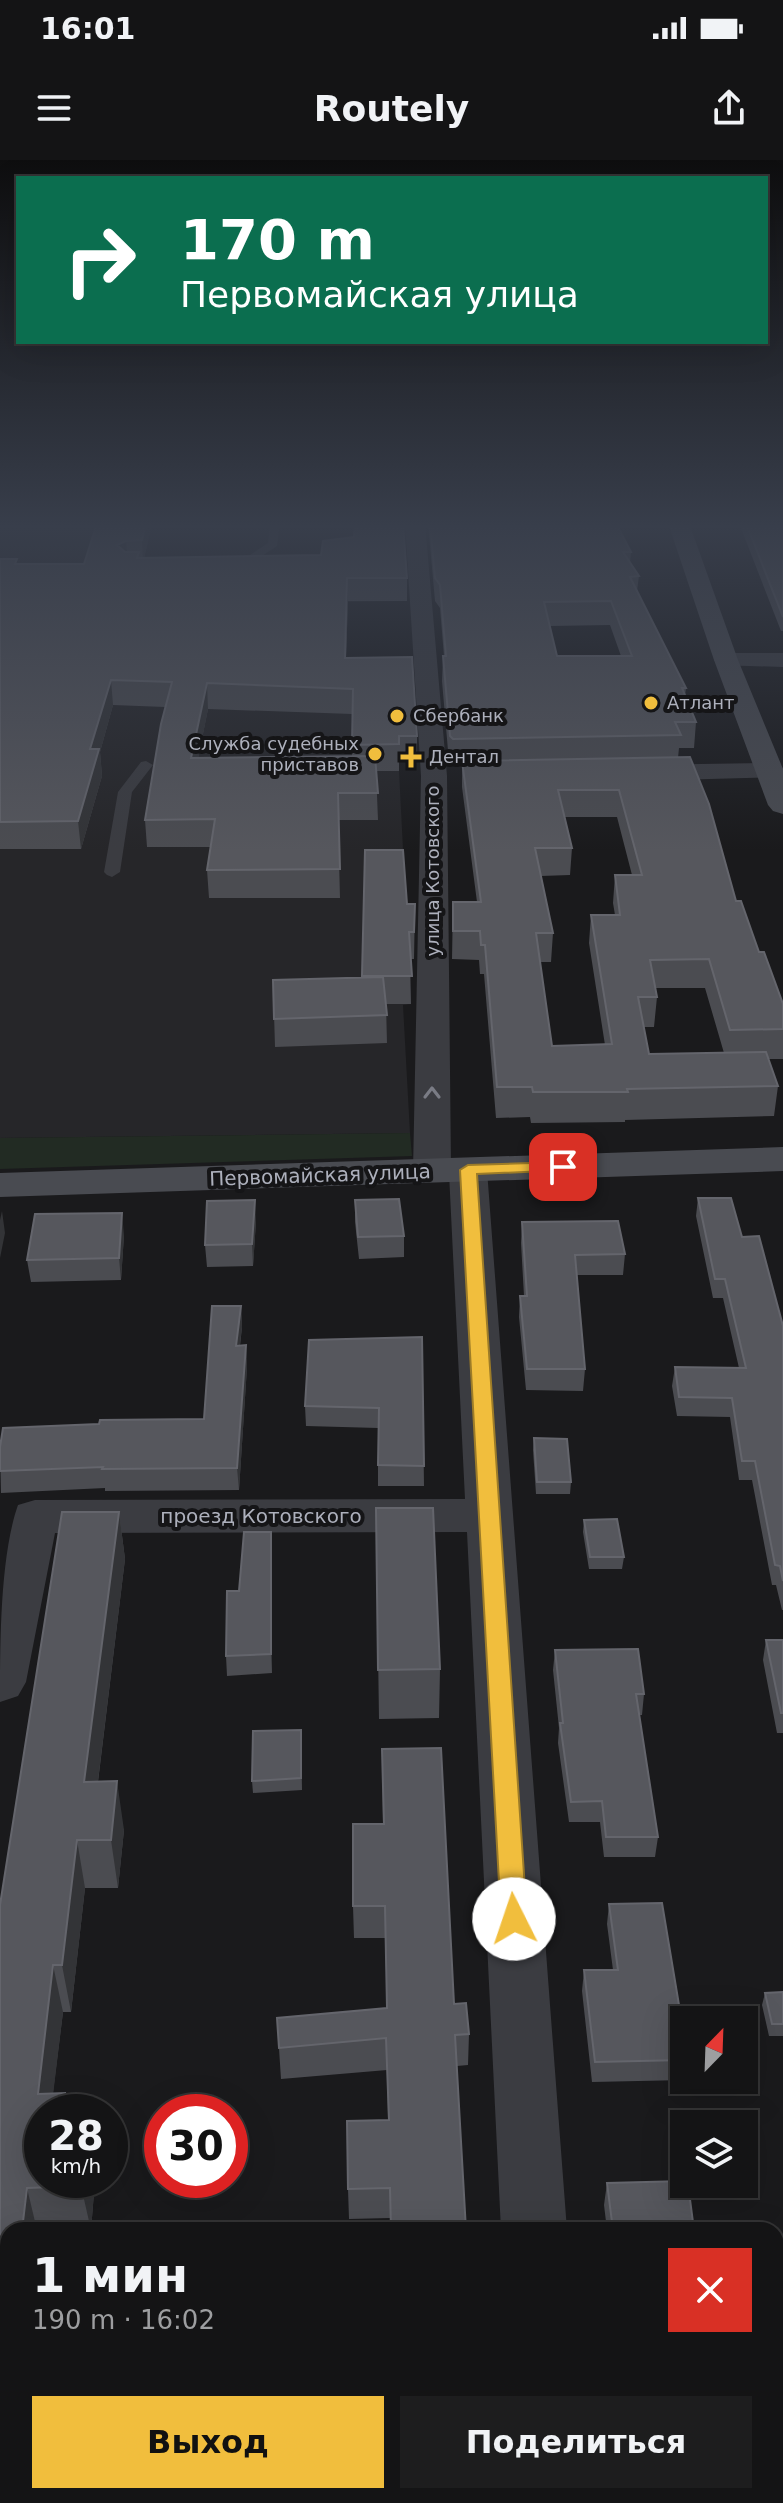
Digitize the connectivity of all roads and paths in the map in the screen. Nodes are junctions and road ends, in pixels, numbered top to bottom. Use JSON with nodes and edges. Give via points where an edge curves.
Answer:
{"nodes":[{"id":1,"x":423,"y":632,"type":"edge"},
{"id":2,"x":716,"y":632,"type":"edge"},
{"id":3,"x":726,"y":660,"type":"junction"},
{"id":4,"x":783,"y":660,"type":"edge"},
{"id":5,"x":146,"y":765,"type":"dead end"},
{"id":6,"x":772,"y":771,"type":"junction"},
{"id":7,"x":618,"y":773,"type":"edge"},
{"id":8,"x":434,"y":776,"type":"junction"},
{"id":9,"x":465,"y":776,"type":"edge"},
{"id":10,"x":783,"y":805,"type":"edge"},
{"id":11,"x":112,"y":872,"type":"dead end"},
{"id":12,"x":783,"y":1159,"type":"edge"},
{"id":13,"x":450,"y":1170,"type":"junction"},
{"id":14,"x":0,"y":1185,"type":"edge"},
{"id":15,"x":488,"y":1515,"type":"junction"},
{"id":16,"x":17,"y":1518,"type":"edge"},
{"id":17,"x":0,"y":1682,"type":"edge"},
{"id":18,"x":533,"y":2222,"type":"edge"}],
"edges":[{"from":1,"to":8,"type":"street","name":"улица Котовского"},
{"from":2,"to":3,"type":"street"},
{"from":3,"to":4,"type":"street"},
{"from":3,"to":6,"type":"street"},
{"from":5,"to":11,"type":"lane","via":[[125,792]]},
{"from":6,"to":7,"type":"street"},
{"from":6,"to":10,"type":"street"},
{"from":8,"to":9,"type":"street"},
{"from":13,"to":8,"type":"street","name":"улица Котовского","one_way":true},
{"from":12,"to":13,"type":"street","name":"Первомайская улица"},
{"from":13,"to":14,"type":"street","name":"Первомайская улица"},
{"from":13,"to":15,"type":"street","name":"улица Котовского"},
{"from":15,"to":16,"type":"street","name":"проезд Котовского"},
{"from":15,"to":18,"type":"street","name":"улица Котовского"},
{"from":16,"to":17,"type":"street","name":"проезд Котовского"}]}
